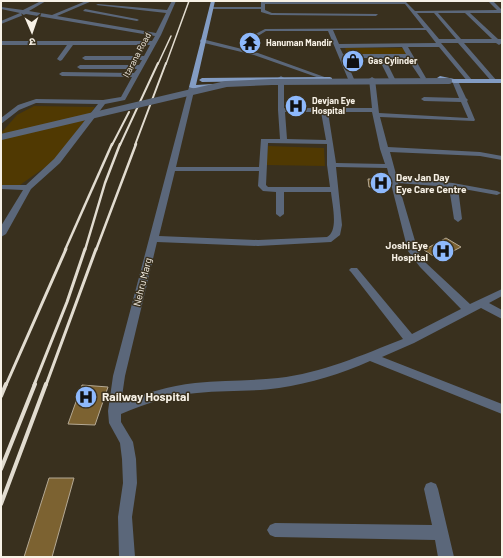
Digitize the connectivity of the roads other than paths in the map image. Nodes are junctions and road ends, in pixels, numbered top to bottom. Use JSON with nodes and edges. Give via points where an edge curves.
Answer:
{"nodes":[{"id":1,"x":1,"y":1,"type":"edge"},
{"id":2,"x":30,"y":1,"type":"edge"},
{"id":3,"x":44,"y":1,"type":"edge"},
{"id":4,"x":90,"y":1,"type":"edge"},
{"id":5,"x":108,"y":1,"type":"edge"},
{"id":6,"x":174,"y":1,"type":"edge"},
{"id":7,"x":210,"y":1,"type":"edge"},
{"id":8,"x":213,"y":1,"type":"edge"},
{"id":9,"x":490,"y":1,"type":"edge"},
{"id":10,"x":368,"y":2,"type":"junction"},
{"id":11,"x":263,"y":4,"type":"edge"},
{"id":12,"x":64,"y":5,"type":"dead end"},
{"id":13,"x":98,"y":5,"type":"junction"},
{"id":14,"x":1,"y":8,"type":"edge"},
{"id":15,"x":74,"y":8,"type":"junction"},
{"id":16,"x":211,"y":8,"type":"junction"},
{"id":17,"x":8,"y":9,"type":"junction"},
{"id":18,"x":85,"y":10,"type":"junction"},
{"id":19,"x":142,"y":10,"type":"junction"},
{"id":20,"x":1,"y":11,"type":"edge"},
{"id":21,"x":502,"y":11,"type":"edge"},
{"id":22,"x":25,"y":12,"type":"junction"},
{"id":23,"x":169,"y":12,"type":"junction"},
{"id":24,"x":414,"y":12,"type":"junction"},
{"id":25,"x":435,"y":12,"type":"junction"},
{"id":26,"x":466,"y":12,"type":"junction"},
{"id":27,"x":79,"y":13,"type":"dead end"},
{"id":28,"x":54,"y":16,"type":"junction"},
{"id":29,"x":74,"y":16,"type":"dead end"},
{"id":30,"x":68,"y":18,"type":"junction"},
{"id":31,"x":137,"y":20,"type":"junction"},
{"id":32,"x":381,"y":22,"type":"junction"},
{"id":33,"x":1,"y":23,"type":"edge"},
{"id":34,"x":330,"y":29,"type":"junction"},
{"id":35,"x":426,"y":29,"type":"junction"},
{"id":36,"x":132,"y":30,"type":"junction"},
{"id":37,"x":158,"y":35,"type":"junction"},
{"id":38,"x":251,"y":38,"type":"dead end"},
{"id":39,"x":460,"y":40,"type":"junction"},
{"id":40,"x":202,"y":41,"type":"junction"},
{"id":41,"x":500,"y":41,"type":"edge"},
{"id":42,"x":1,"y":42,"type":"edge"},
{"id":43,"x":71,"y":43,"type":"junction"},
{"id":44,"x":153,"y":43,"type":"junction"},
{"id":45,"x":438,"y":43,"type":"junction"},
{"id":46,"x":338,"y":46,"type":"junction"},
{"id":47,"x":404,"y":46,"type":"junction"},
{"id":48,"x":502,"y":46,"type":"edge"},
{"id":49,"x":97,"y":49,"type":"dead end"},
{"id":50,"x":150,"y":49,"type":"junction"},
{"id":51,"x":342,"y":56,"type":"junction"},
{"id":52,"x":410,"y":57,"type":"junction"},
{"id":53,"x":85,"y":58,"type":"dead end"},
{"id":54,"x":146,"y":58,"type":"junction"},
{"id":55,"x":60,"y":59,"type":"dead end"},
{"id":56,"x":80,"y":67,"type":"dead end"},
{"id":57,"x":140,"y":67,"type":"junction"},
{"id":58,"x":62,"y":74,"type":"dead end"},
{"id":59,"x":137,"y":75,"type":"junction"},
{"id":60,"x":328,"y":78,"type":"junction"},
{"id":61,"x":423,"y":78,"type":"junction"},
{"id":62,"x":351,"y":79,"type":"junction"},
{"id":63,"x":392,"y":79,"type":"junction"},
{"id":64,"x":372,"y":81,"type":"junction"},
{"id":65,"x":453,"y":81,"type":"junction"},
{"id":66,"x":470,"y":81,"type":"junction"},
{"id":67,"x":494,"y":81,"type":"junction"},
{"id":68,"x":502,"y":81,"type":"edge"},
{"id":69,"x":281,"y":82,"type":"junction"},
{"id":70,"x":193,"y":83,"type":"junction"},
{"id":71,"x":424,"y":99,"type":"dead end"},
{"id":72,"x":465,"y":100,"type":"junction"},
{"id":73,"x":103,"y":102,"type":"junction"},
{"id":74,"x":281,"y":110,"type":"junction"},
{"id":75,"x":324,"y":110,"type":"junction"},
{"id":76,"x":376,"y":113,"type":"junction"},
{"id":77,"x":1,"y":122,"type":"edge"},
{"id":78,"x":1,"y":137,"type":"edge"},
{"id":79,"x":284,"y":140,"type":"junction"},
{"id":80,"x":330,"y":142,"type":"junction"},
{"id":81,"x":384,"y":149,"type":"junction"},
{"id":82,"x":502,"y":158,"type":"edge"},
{"id":83,"x":331,"y":165,"type":"junction"},
{"id":84,"x":389,"y":166,"type":"junction"},
{"id":85,"x":171,"y":168,"type":"junction"},
{"id":86,"x":263,"y":169,"type":"junction"},
{"id":87,"x":393,"y":180,"type":"junction"},
{"id":88,"x":453,"y":185,"type":"junction"},
{"id":89,"x":1,"y":187,"type":"edge"},
{"id":90,"x":28,"y":188,"type":"junction"},
{"id":91,"x":280,"y":189,"type":"junction"},
{"id":92,"x":334,"y":190,"type":"junction"},
{"id":93,"x":497,"y":193,"type":"dead end"},
{"id":94,"x":280,"y":214,"type":"dead end"},
{"id":95,"x":458,"y":220,"type":"dead end"},
{"id":96,"x":2,"y":232,"type":"edge"},
{"id":97,"x":153,"y":239,"type":"junction"},
{"id":98,"x":354,"y":270,"type":"dead end"},
{"id":99,"x":502,"y":292,"type":"edge"},
{"id":100,"x":481,"y":303,"type":"junction"},
{"id":101,"x":469,"y":310,"type":"junction"},
{"id":102,"x":502,"y":315,"type":"edge"},
{"id":103,"x":410,"y":340,"type":"junction"},
{"id":104,"x":371,"y":357,"type":"junction"},
{"id":105,"x":502,"y":409,"type":"edge"},
{"id":106,"x":114,"y":411,"type":"junction"},
{"id":107,"x":432,"y":489,"type":"dead end"},
{"id":108,"x":275,"y":530,"type":"dead end"},
{"id":109,"x":440,"y":533,"type":"junction"},
{"id":110,"x":127,"y":557,"type":"edge"},
{"id":111,"x":446,"y":557,"type":"edge"}],
"edges":[{"from":1,"to":2,"type":"street"},
{"from":3,"to":22,"type":"street"},
{"from":4,"to":15,"type":"street"},
{"from":5,"to":13,"type":"street"},
{"from":6,"to":23,"type":"street","name":"Itarana Road"},
{"from":7,"to":16,"type":"main road","name":"Nehru Marg"},
{"from":8,"to":16,"type":"main road","name":"Nehru Marg"},
{"from":9,"to":21,"type":"street"},
{"from":10,"to":11,"type":"street"},
{"from":10,"to":24,"type":"street","via":[[406,3]]},
{"from":10,"to":32,"type":"street"},
{"from":11,"to":16,"type":"street"},
{"from":11,"to":32,"type":"street","via":[[265,13],[278,15]]},
{"from":12,"to":15,"type":"street"},
{"from":13,"to":18,"type":"street"},
{"from":13,"to":19,"type":"street"},
{"from":14,"to":17,"type":"street"},
{"from":15,"to":28,"type":"street"},
{"from":16,"to":40,"type":"main road","name":"Nehru Marg"},
{"from":17,"to":20,"type":"street"},
{"from":17,"to":22,"type":"street"},
{"from":18,"to":27,"type":"street"},
{"from":18,"to":31,"type":"street"},
{"from":19,"to":23,"type":"street"},
{"from":19,"to":31,"type":"street"},
{"from":21,"to":26,"type":"street"},
{"from":22,"to":28,"type":"street"},
{"from":22,"to":33,"type":"street"},
{"from":23,"to":37,"type":"street","name":"Itarana Road"},
{"from":24,"to":25,"type":"street"},
{"from":24,"to":35,"type":"street"},
{"from":25,"to":26,"type":"street"},
{"from":25,"to":39,"type":"street"},
{"from":26,"to":41,"type":"street"},
{"from":28,"to":30,"type":"street"},
{"from":29,"to":30,"type":"street"},
{"from":30,"to":36,"type":"street"},
{"from":31,"to":36,"type":"street"},
{"from":32,"to":34,"type":"street"},
{"from":32,"to":35,"type":"street"},
{"from":34,"to":38,"type":"street","via":[[265,30]]},
{"from":34,"to":46,"type":"street"},
{"from":35,"to":45,"type":"street"},
{"from":36,"to":37,"type":"street"},
{"from":37,"to":44,"type":"street","name":"Itarana Road"},
{"from":39,"to":41,"type":"street"},
{"from":39,"to":45,"type":"street"},
{"from":39,"to":67,"type":"street"},
{"from":40,"to":60,"type":"street","via":[[256,54]]},
{"from":40,"to":70,"type":"main road","name":"Nehru Marg"},
{"from":41,"to":48,"type":"street"},
{"from":42,"to":43,"type":"street"},
{"from":43,"to":44,"type":"street"},
{"from":43,"to":55,"type":"street"},
{"from":44,"to":50,"type":"street","name":"Itarana Road"},
{"from":45,"to":47,"type":"street"},
{"from":45,"to":66,"type":"street"},
{"from":46,"to":47,"type":"street"},
{"from":46,"to":51,"type":"street"},
{"from":47,"to":52,"type":"street"},
{"from":49,"to":50,"type":"street"},
{"from":50,"to":54,"type":"street","name":"Itarana Road"},
{"from":51,"to":52,"type":"street"},
{"from":51,"to":62,"type":"street"},
{"from":52,"to":61,"type":"street"},
{"from":52,"to":63,"type":"street","via":[[383,60]]},
{"from":53,"to":54,"type":"street"},
{"from":54,"to":57,"type":"street","name":"Itarana Road"},
{"from":56,"to":57,"type":"street"},
{"from":57,"to":59,"type":"street","name":"Itarana Road"},
{"from":58,"to":59,"type":"street"},
{"from":59,"to":73,"type":"street","name":"Itarana Road","via":[[123,99]]},
{"from":60,"to":62,"type":"main road"},
{"from":60,"to":69,"type":"main road"},
{"from":61,"to":63,"type":"main road"},
{"from":61,"to":65,"type":"main road","via":[[446,78]]},
{"from":62,"to":64,"type":"main road"},
{"from":63,"to":64,"type":"main road"},
{"from":64,"to":65,"type":"main road"},
{"from":64,"to":69,"type":"main road"},
{"from":64,"to":76,"type":"street"},
{"from":65,"to":66,"type":"main road"},
{"from":65,"to":72,"type":"street"},
{"from":65,"to":78,"type":"street","bridge":true,"via":[[226,84]]},
{"from":66,"to":67,"type":"main road"},
{"from":67,"to":68,"type":"main road"},
{"from":69,"to":70,"type":"main road"},
{"from":69,"to":74,"type":"street"},
{"from":70,"to":85,"type":"street","name":"Nehru Marg"},
{"from":71,"to":72,"type":"street"},
{"from":72,"to":76,"type":"street","via":[[472,120]]},
{"from":73,"to":77,"type":"street","via":[[36,101],[13,109]]},
{"from":73,"to":90,"type":"street","via":[[57,161]]},
{"from":74,"to":75,"type":"street"},
{"from":74,"to":79,"type":"street"},
{"from":75,"to":76,"type":"street"},
{"from":75,"to":80,"type":"street"},
{"from":76,"to":81,"type":"street"},
{"from":79,"to":80,"type":"street"},
{"from":79,"to":86,"type":"street","via":[[264,141]]},
{"from":80,"to":83,"type":"street"},
{"from":81,"to":82,"type":"street","via":[[480,154]]},
{"from":81,"to":84,"type":"street"},
{"from":83,"to":84,"type":"street"},
{"from":83,"to":92,"type":"street"},
{"from":84,"to":87,"type":"street"},
{"from":85,"to":86,"type":"street"},
{"from":85,"to":97,"type":"street","name":"Nehru Marg"},
{"from":86,"to":91,"type":"street","via":[[264,188]]},
{"from":87,"to":88,"type":"street"},
{"from":87,"to":101,"type":"street","via":[[416,258]]},
{"from":88,"to":93,"type":"street"},
{"from":88,"to":95,"type":"street"},
{"from":89,"to":90,"type":"street"},
{"from":90,"to":96,"type":"street"},
{"from":91,"to":92,"type":"street"},
{"from":91,"to":94,"type":"street"},
{"from":92,"to":97,"type":"street","via":[[337,234],[328,240],[258,243]]},
{"from":97,"to":106,"type":"street","name":"Nehru Marg","via":[[119,376]]},
{"from":98,"to":103,"type":"street"},
{"from":99,"to":100,"type":"street"},
{"from":100,"to":101,"type":"street"},
{"from":100,"to":102,"type":"street"},
{"from":101,"to":103,"type":"street"},
{"from":103,"to":104,"type":"street"},
{"from":104,"to":105,"type":"street"},
{"from":104,"to":106,"type":"street","via":[[316,376],[278,382],[195,388],[151,396]]},
{"from":106,"to":110,"type":"street","name":"Nehru Marg","via":[[115,423],[126,442],[129,459],[130,483],[125,529]]},
{"from":107,"to":109,"type":"street"},
{"from":108,"to":109,"type":"street"},
{"from":109,"to":111,"type":"street"}]}
